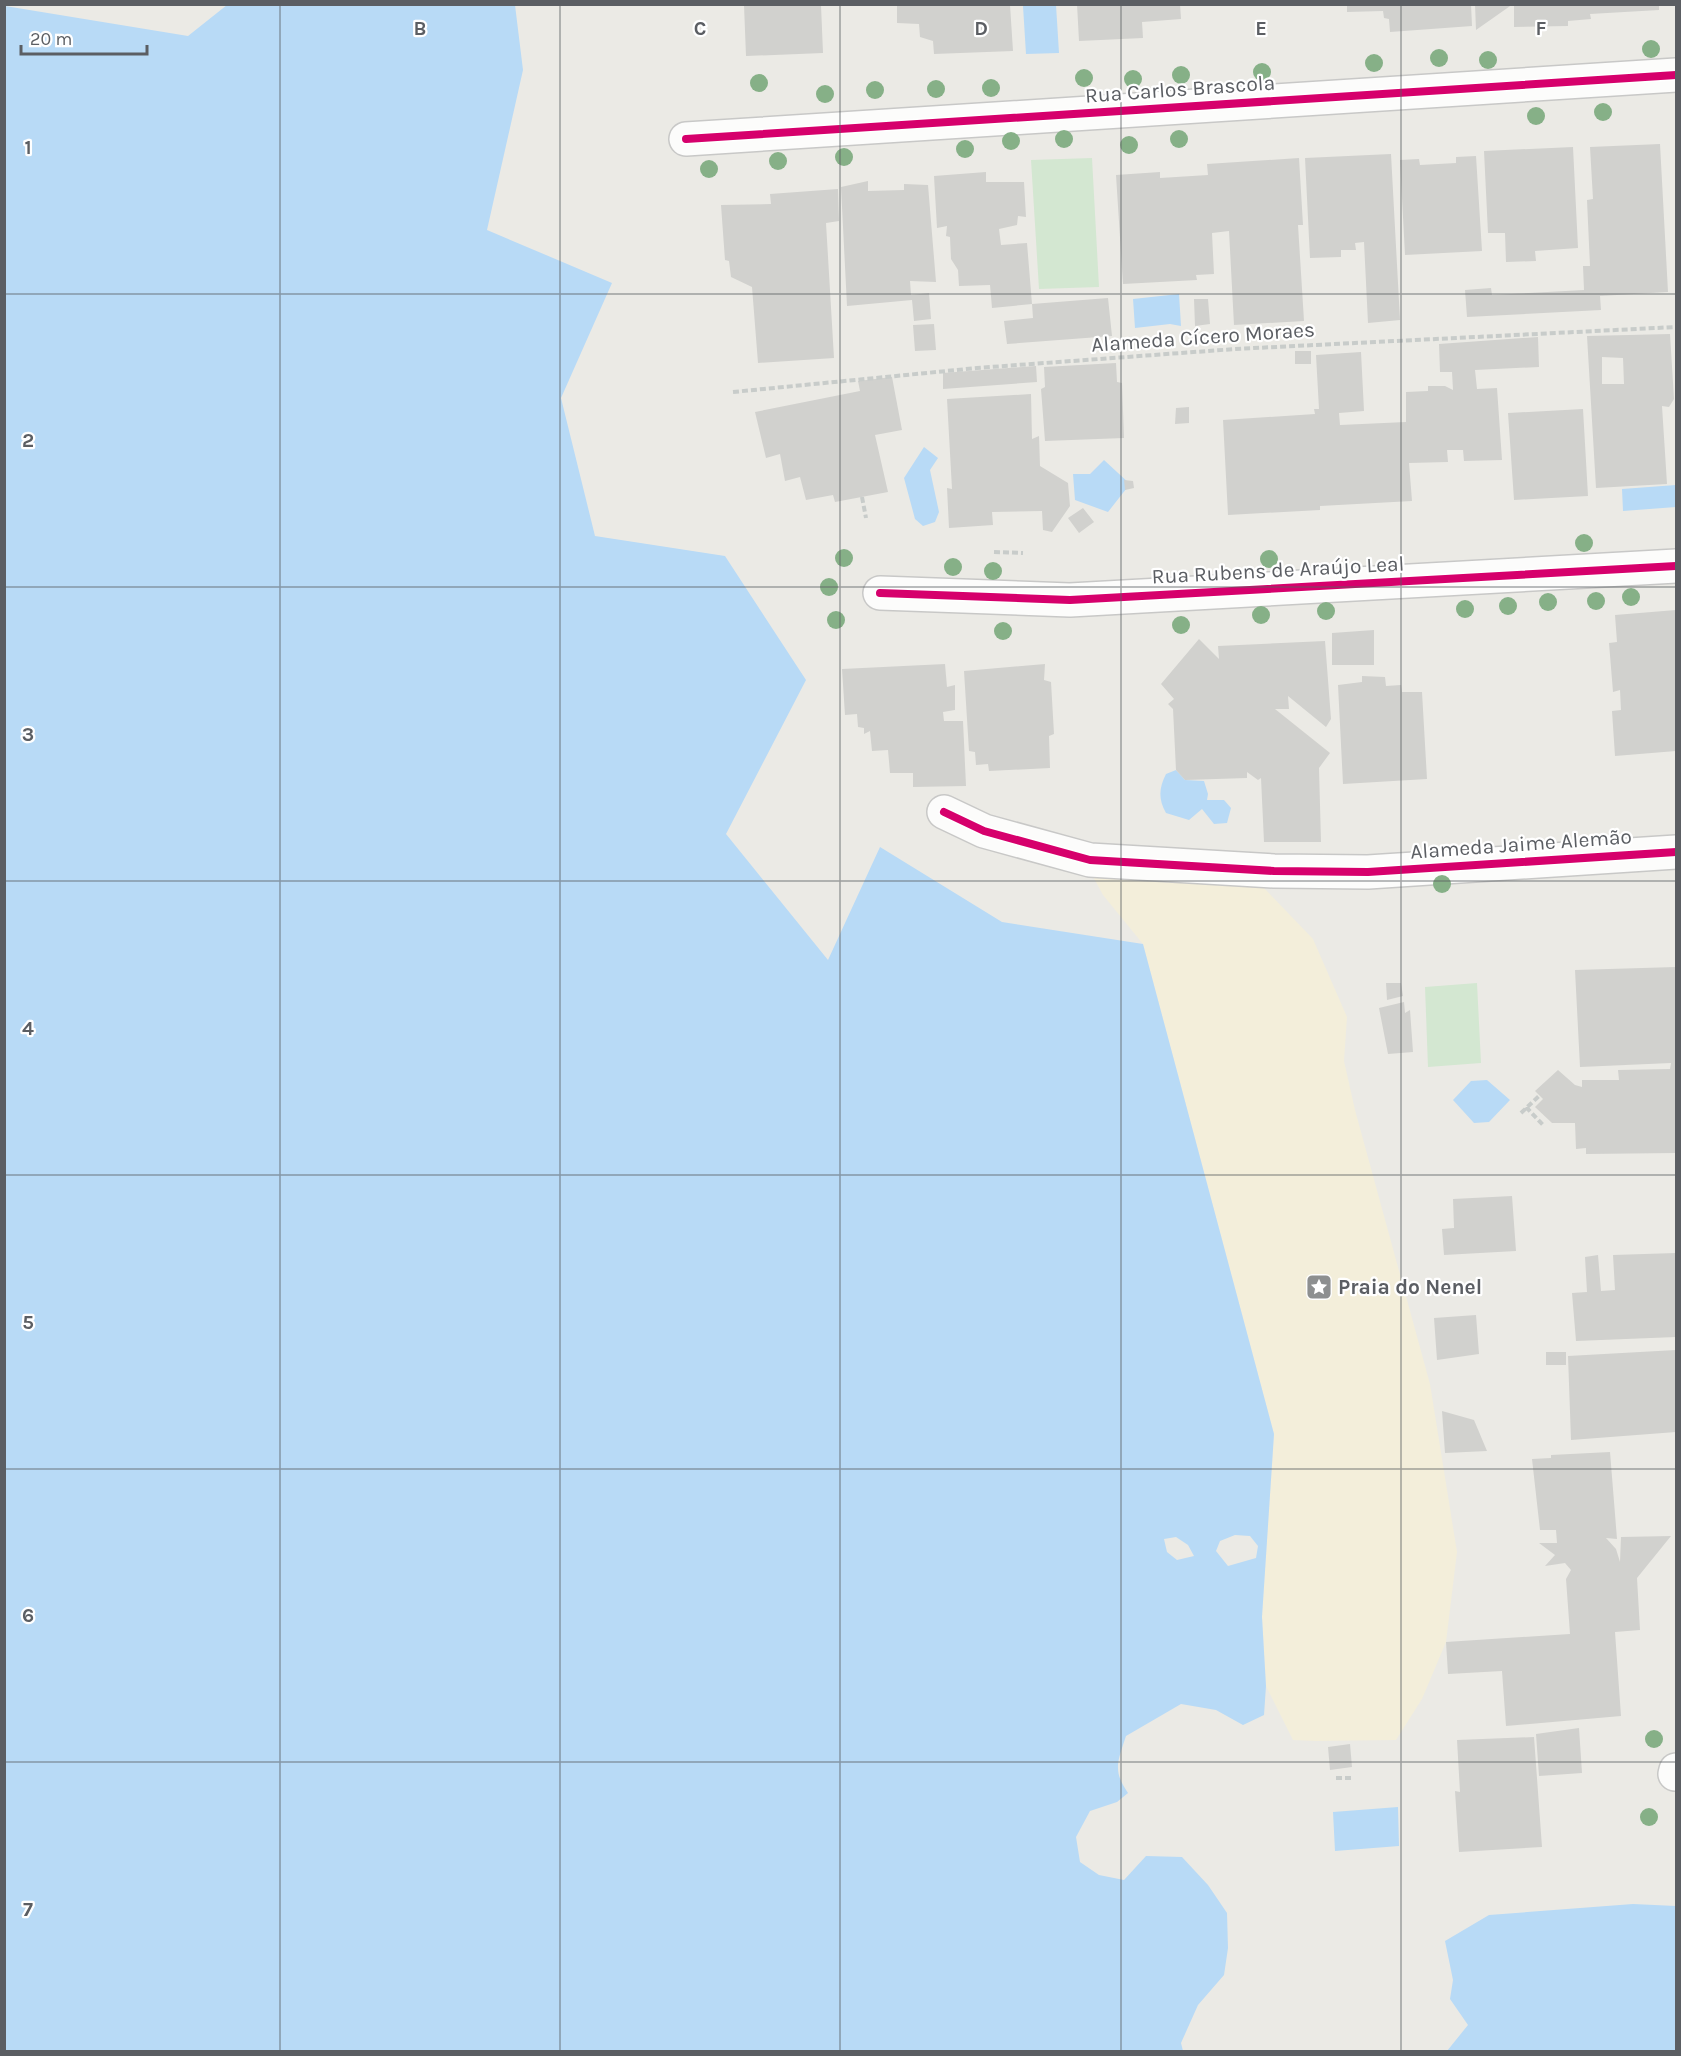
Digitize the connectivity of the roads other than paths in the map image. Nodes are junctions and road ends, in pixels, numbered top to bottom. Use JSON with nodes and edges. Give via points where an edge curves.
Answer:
{"nodes":[{"id":1,"x":1677,"y":75,"type":"edge"},
{"id":2,"x":686,"y":139,"type":"dead end"},
{"id":3,"x":1677,"y":566,"type":"edge"},
{"id":4,"x":880,"y":593,"type":"dead end"},
{"id":5,"x":944,"y":812,"type":"dead end"},
{"id":6,"x":1677,"y":852,"type":"edge"}],
"edges":[{"from":1,"to":2,"type":"street","name":"Rua Carlos Brascola"},
{"from":3,"to":4,"type":"street","name":"Rua Rubens de Araújo Leal","via":[[1070,600]]},
{"from":5,"to":6,"type":"street","name":"Alameda Jaime Alemão","via":[[984,831],[1090,860],[1274,871],[1368,872]]}]}
